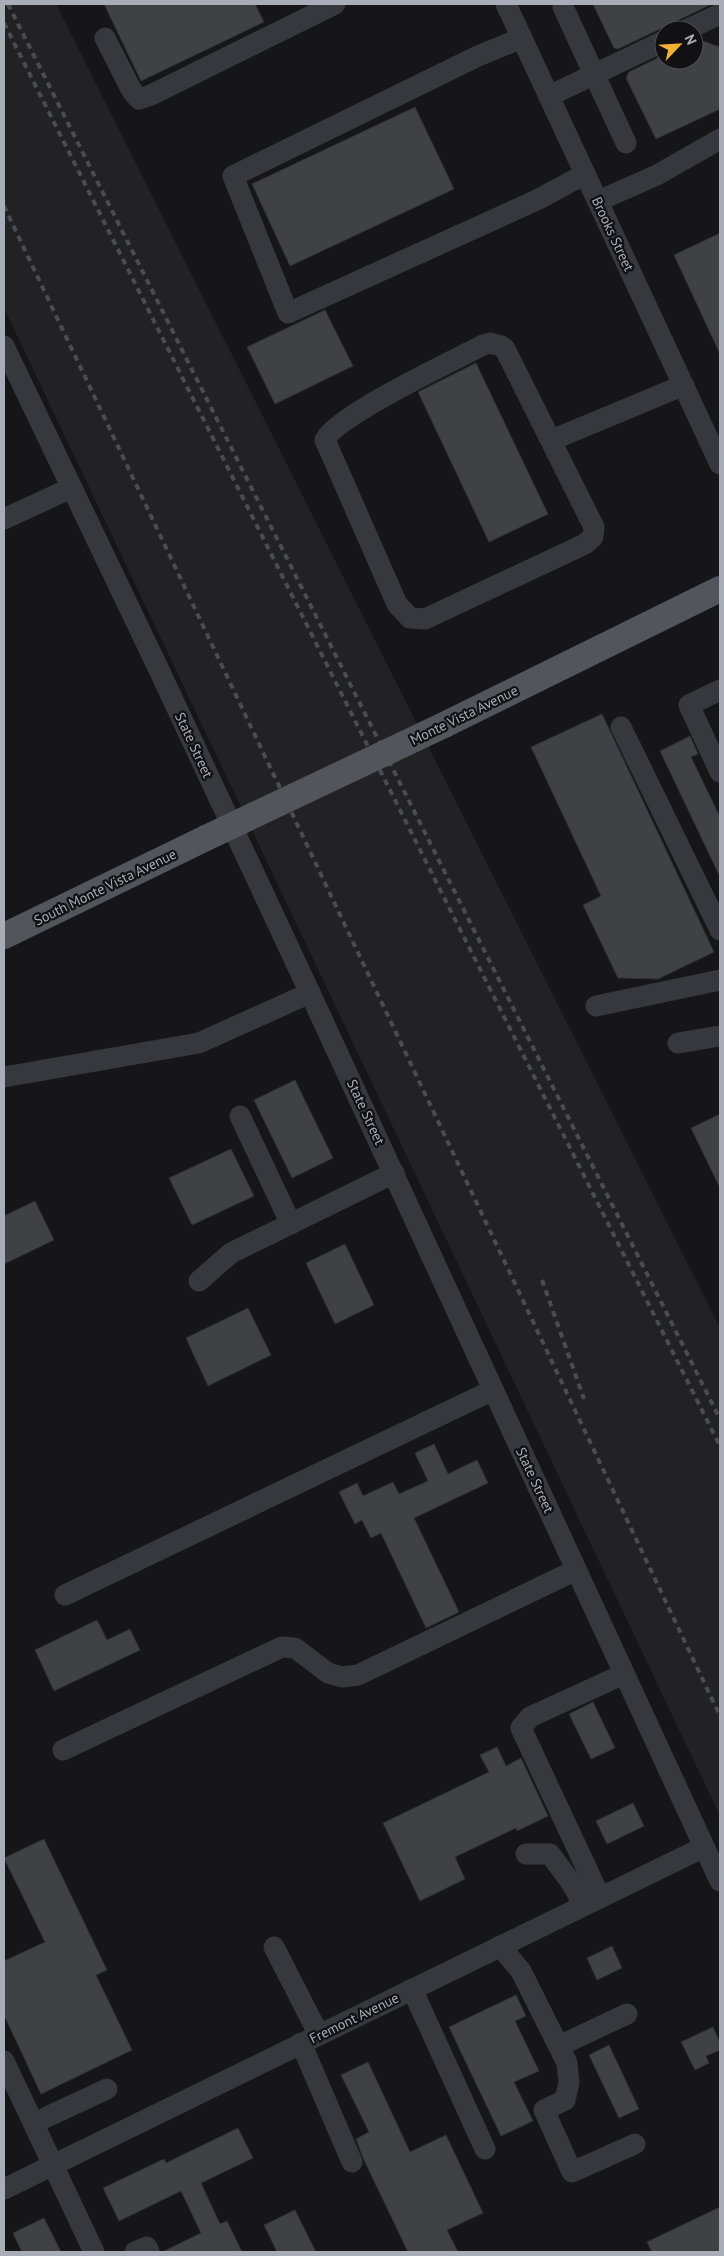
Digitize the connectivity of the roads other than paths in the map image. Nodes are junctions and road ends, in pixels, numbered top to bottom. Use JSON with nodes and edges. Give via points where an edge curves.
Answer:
{"nodes":[{"id":1,"x":335,"y":4,"type":"edge"},
{"id":2,"x":506,"y":4,"type":"edge"},
{"id":3,"x":563,"y":7,"type":"dead end"},
{"id":4,"x":720,"y":14,"type":"edge"},
{"id":5,"x":704,"y":22,"type":"edge"},
{"id":6,"x":105,"y":38,"type":"dead end"},
{"id":7,"x":522,"y":38,"type":"junction"},
{"id":8,"x":654,"y":46,"type":"edge"},
{"id":9,"x":594,"y":74,"type":"junction"},
{"id":10,"x":549,"y":96,"type":"junction"},
{"id":11,"x":720,"y":139,"type":"edge"},
{"id":12,"x":626,"y":143,"type":"dead end"},
{"id":13,"x":585,"y":174,"type":"junction"},
{"id":14,"x":598,"y":201,"type":"junction"},
{"id":15,"x":4,"y":349,"type":"edge"},
{"id":16,"x":684,"y":385,"type":"junction"},
{"id":17,"x":552,"y":440,"type":"junction"},
{"id":18,"x":720,"y":464,"type":"edge"},
{"id":19,"x":71,"y":488,"type":"junction"},
{"id":20,"x":4,"y":519,"type":"edge"},
{"id":21,"x":720,"y":589,"type":"edge"},
{"id":22,"x":720,"y":690,"type":"edge"},
{"id":23,"x":621,"y":727,"type":"dead end"},
{"id":24,"x":720,"y":772,"type":"edge"},
{"id":25,"x":206,"y":838,"type":"joint"},
{"id":26,"x":720,"y":930,"type":"edge"},
{"id":27,"x":4,"y":936,"type":"edge"},
{"id":28,"x":720,"y":980,"type":"edge"},
{"id":29,"x":310,"y":993,"type":"junction"},
{"id":30,"x":596,"y":1006,"type":"dead end"},
{"id":31,"x":720,"y":1036,"type":"edge"},
{"id":32,"x":678,"y":1043,"type":"dead end"},
{"id":33,"x":4,"y":1077,"type":"edge"},
{"id":34,"x":240,"y":1116,"type":"dead end"},
{"id":35,"x":394,"y":1173,"type":"junction"},
{"id":36,"x":291,"y":1224,"type":"junction"},
{"id":37,"x":199,"y":1281,"type":"dead end"},
{"id":38,"x":493,"y":1390,"type":"junction"},
{"id":39,"x":576,"y":1570,"type":"junction"},
{"id":40,"x":66,"y":1595,"type":"dead end"},
{"id":41,"x":624,"y":1674,"type":"junction"},
{"id":42,"x":63,"y":1750,"type":"dead end"},
{"id":43,"x":704,"y":1847,"type":"junction"},
{"id":44,"x":526,"y":1854,"type":"dead end"},
{"id":45,"x":720,"y":1881,"type":"edge"},
{"id":46,"x":592,"y":1901,"type":"junction"},
{"id":47,"x":274,"y":1946,"type":"dead end"},
{"id":48,"x":500,"y":1946,"type":"junction"},
{"id":49,"x":412,"y":1989,"type":"junction"},
{"id":50,"x":627,"y":2014,"type":"dead end"},
{"id":51,"x":310,"y":2039,"type":"junction"},
{"id":52,"x":559,"y":2046,"type":"junction"},
{"id":53,"x":4,"y":2060,"type":"edge"},
{"id":54,"x":107,"y":2089,"type":"dead end"},
{"id":55,"x":34,"y":2123,"type":"junction"},
{"id":56,"x":635,"y":2144,"type":"dead end"},
{"id":57,"x":485,"y":2149,"type":"dead end"},
{"id":58,"x":352,"y":2162,"type":"dead end"},
{"id":59,"x":54,"y":2164,"type":"junction"},
{"id":60,"x":4,"y":2189,"type":"edge"},
{"id":61,"x":94,"y":2252,"type":"edge"},
{"id":62,"x":135,"y":2252,"type":"edge"},
{"id":63,"x":149,"y":2252,"type":"edge"}],
"edges":[{"from":1,"to":6,"type":"street","via":[[139,99]]},
{"from":2,"to":7,"type":"street","name":"Brooks Street"},
{"from":3,"to":9,"type":"street"},
{"from":4,"to":5,"type":"street"},
{"from":7,"to":10,"type":"street","name":"Brooks Street"},
{"from":7,"to":13,"type":"street","via":[[478,56],[233,176],[288,313],[539,199]]},
{"from":8,"to":9,"type":"street"},
{"from":9,"to":10,"type":"street"},
{"from":9,"to":12,"type":"street"},
{"from":10,"to":13,"type":"street","name":"Brooks Street"},
{"from":11,"to":14,"type":"street","via":[[657,175]]},
{"from":13,"to":14,"type":"street","name":"Brooks Street"},
{"from":14,"to":16,"type":"street","name":"Brooks Street"},
{"from":15,"to":19,"type":"street","name":"State Street"},
{"from":16,"to":17,"type":"street"},
{"from":16,"to":18,"type":"street","name":"Brooks Street"},
{"from":17,"to":17,"type":"street","via":[[594,527],[593,537],[586,544],[453,607],[425,619],[410,618],[397,604],[334,464],[325,440],[328,435],[364,408],[490,343],[505,349]]},
{"from":19,"to":20,"type":"street"},
{"from":19,"to":29,"type":"street","name":"State Street"},
{"from":21,"to":25,"type":"main road","name":"Monte Vista Avenue","bridge":true},
{"from":22,"to":24,"type":"street","via":[[689,706]]},
{"from":23,"to":26,"type":"street"},
{"from":25,"to":27,"type":"main road","name":"South Monte Vista Avenue"},
{"from":28,"to":30,"type":"street"},
{"from":29,"to":33,"type":"street","via":[[199,1042]]},
{"from":29,"to":35,"type":"street","name":"State Street"},
{"from":31,"to":32,"type":"street"},
{"from":34,"to":36,"type":"street"},
{"from":35,"to":36,"type":"street"},
{"from":35,"to":38,"type":"street","name":"State Street"},
{"from":36,"to":37,"type":"street","via":[[231,1253]]},
{"from":38,"to":39,"type":"street","name":"State Street"},
{"from":38,"to":40,"type":"street"},
{"from":39,"to":41,"type":"street","name":"State Street"},
{"from":39,"to":42,"type":"street","via":[[358,1675],[342,1677],[328,1673],[295,1648],[282,1647]]},
{"from":41,"to":43,"type":"street","name":"State Street"},
{"from":41,"to":46,"type":"street","via":[[530,1717],[521,1728]]},
{"from":43,"to":45,"type":"street","name":"State Street"},
{"from":43,"to":46,"type":"street","name":"Fremont Avenue"},
{"from":44,"to":46,"type":"street","via":[[550,1854],[570,1881]]},
{"from":46,"to":48,"type":"street","name":"Fremont Avenue"},
{"from":47,"to":51,"type":"street"},
{"from":48,"to":49,"type":"street","name":"Fremont Avenue"},
{"from":48,"to":52,"type":"street","via":[[521,1971]]},
{"from":49,"to":51,"type":"street","name":"Fremont Avenue"},
{"from":49,"to":57,"type":"street"},
{"from":50,"to":52,"type":"street"},
{"from":51,"to":58,"type":"street"},
{"from":51,"to":59,"type":"street","name":"Fremont Avenue"},
{"from":52,"to":56,"type":"street","via":[[567,2063],[569,2083],[565,2100],[544,2110],[572,2172]]},
{"from":53,"to":55,"type":"street"},
{"from":54,"to":55,"type":"street"},
{"from":55,"to":59,"type":"street"},
{"from":59,"to":60,"type":"street","name":"Fremont Avenue"},
{"from":59,"to":61,"type":"street"},
{"from":62,"to":63,"type":"street","via":[[147,2247]]}]}
